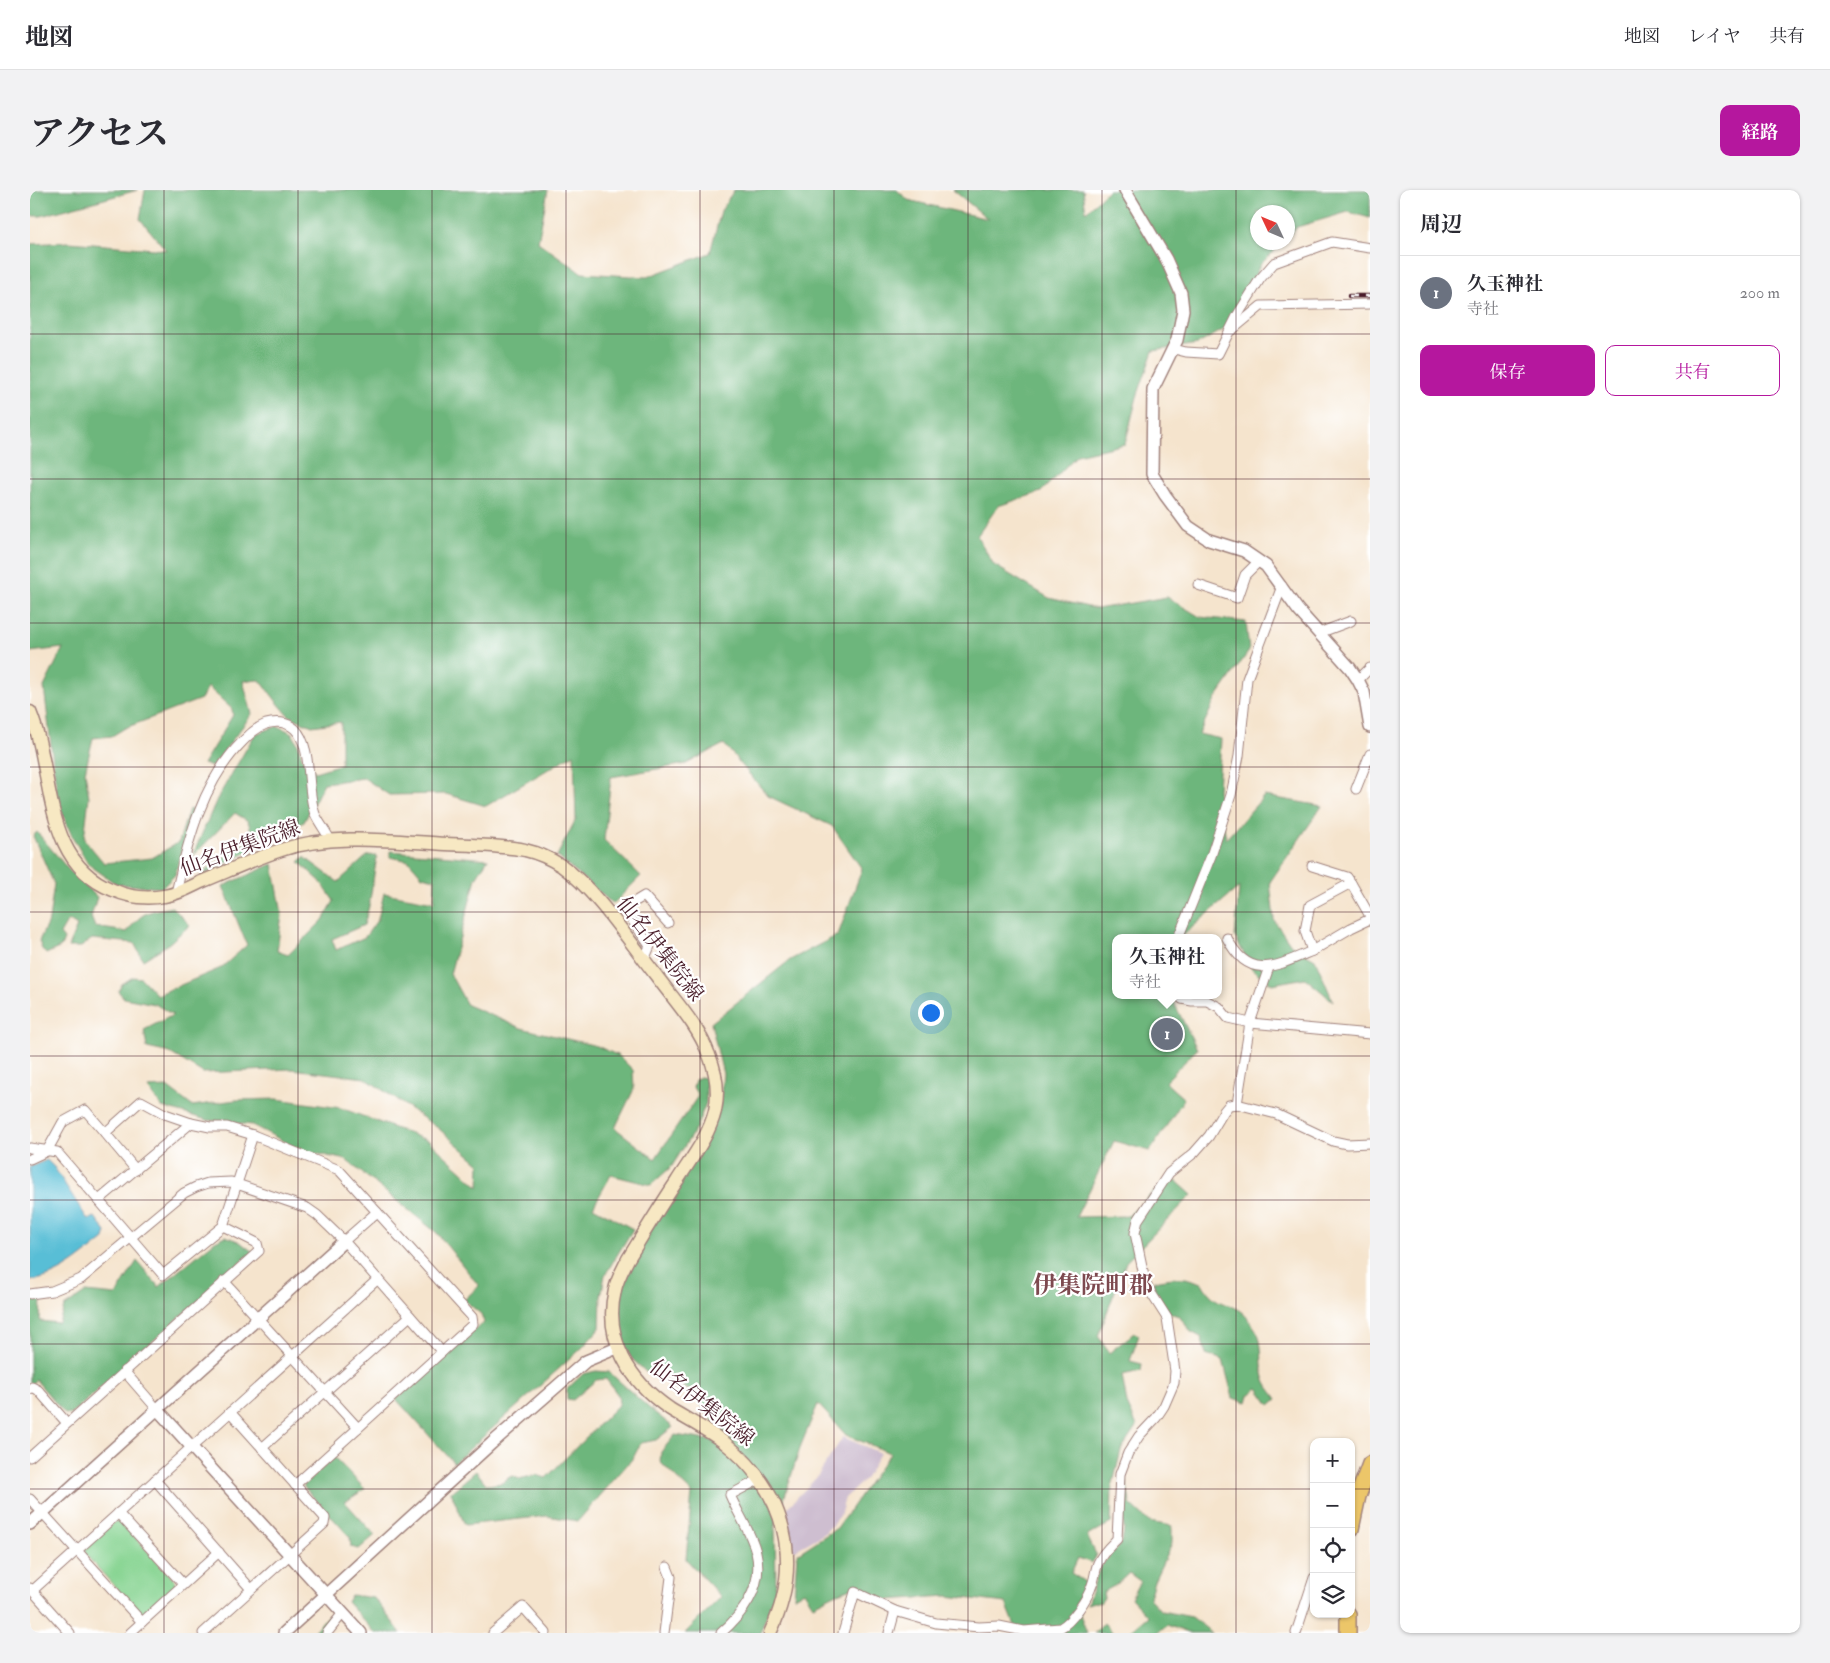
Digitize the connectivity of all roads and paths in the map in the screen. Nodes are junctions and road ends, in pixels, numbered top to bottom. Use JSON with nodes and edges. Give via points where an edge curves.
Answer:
{"nodes":[{"id":1,"x":1125,"y":190,"type":"edge"},
{"id":2,"x":1370,"y":248,"type":"edge"},
{"id":3,"x":1370,"y":304,"type":"edge"},
{"id":4,"x":1228,"y":333,"type":"junction"},
{"id":5,"x":1174,"y":349,"type":"junction"},
{"id":6,"x":1259,"y":561,"type":"junction"},
{"id":7,"x":1198,"y":586,"type":"dead end"},
{"id":8,"x":1282,"y":586,"type":"junction"},
{"id":9,"x":1351,"y":621,"type":"dead end"},
{"id":10,"x":1318,"y":633,"type":"junction"},
{"id":11,"x":1370,"y":668,"type":"edge"},
{"id":12,"x":1358,"y":680,"type":"junction"},
{"id":13,"x":30,"y":712,"type":"edge"},
{"id":14,"x":1370,"y":727,"type":"edge"},
{"id":15,"x":1370,"y":754,"type":"edge"},
{"id":16,"x":1356,"y":789,"type":"dead end"},
{"id":17,"x":330,"y":840,"type":"junction"},
{"id":18,"x":1312,"y":866,"type":"dead end"},
{"id":19,"x":1350,"y":883,"type":"junction"},
{"id":20,"x":176,"y":893,"type":"junction"},
{"id":21,"x":1370,"y":918,"type":"edge"},
{"id":22,"x":668,"y":923,"type":"dead end"},
{"id":23,"x":1180,"y":934,"type":"edge"},
{"id":24,"x":1227,"y":938,"type":"dead end"},
{"id":25,"x":1312,"y":951,"type":"junction"},
{"id":26,"x":644,"y":960,"type":"junction"},
{"id":27,"x":1269,"y":967,"type":"junction"},
{"id":28,"x":1181,"y":999,"type":"edge"},
{"id":29,"x":1250,"y":1023,"type":"junction"},
{"id":30,"x":1370,"y":1034,"type":"edge"},
{"id":31,"x":1237,"y":1104,"type":"junction"},
{"id":32,"x":191,"y":1123,"type":"junction"},
{"id":33,"x":105,"y":1133,"type":"junction"},
{"id":34,"x":253,"y":1135,"type":"junction"},
{"id":35,"x":1370,"y":1143,"type":"edge"},
{"id":36,"x":30,"y":1148,"type":"edge"},
{"id":37,"x":47,"y":1150,"type":"junction"},
{"id":38,"x":30,"y":1159,"type":"edge"},
{"id":39,"x":136,"y":1170,"type":"junction"},
{"id":40,"x":237,"y":1183,"type":"junction"},
{"id":41,"x":99,"y":1200,"type":"junction"},
{"id":42,"x":377,"y":1212,"type":"junction"},
{"id":43,"x":223,"y":1226,"type":"junction"},
{"id":44,"x":130,"y":1238,"type":"junction"},
{"id":45,"x":344,"y":1241,"type":"junction"},
{"id":46,"x":378,"y":1279,"type":"junction"},
{"id":47,"x":224,"y":1281,"type":"junction"},
{"id":48,"x":30,"y":1294,"type":"edge"},
{"id":49,"x":410,"y":1316,"type":"junction"},
{"id":50,"x":258,"y":1318,"type":"junction"},
{"id":51,"x":618,"y":1348,"type":"junction"},
{"id":52,"x":442,"y":1352,"type":"junction"},
{"id":53,"x":292,"y":1356,"type":"junction"},
{"id":54,"x":124,"y":1371,"type":"junction"},
{"id":55,"x":30,"y":1390,"type":"edge"},
{"id":56,"x":325,"y":1392,"type":"junction"},
{"id":57,"x":157,"y":1409,"type":"junction"},
{"id":58,"x":230,"y":1412,"type":"junction"},
{"id":59,"x":67,"y":1422,"type":"junction"},
{"id":60,"x":358,"y":1428,"type":"junction"},
{"id":61,"x":191,"y":1447,"type":"junction"},
{"id":62,"x":262,"y":1448,"type":"junction"},
{"id":63,"x":30,"y":1457,"type":"edge"},
{"id":64,"x":1370,"y":1464,"type":"edge"},
{"id":65,"x":760,"y":1479,"type":"junction"},
{"id":66,"x":155,"y":1480,"type":"junction"},
{"id":67,"x":295,"y":1485,"type":"junction"},
{"id":68,"x":30,"y":1499,"type":"edge"},
{"id":69,"x":43,"y":1513,"type":"junction"},
{"id":70,"x":118,"y":1513,"type":"junction"},
{"id":71,"x":30,"y":1524,"type":"edge"},
{"id":72,"x":1351,"y":1528,"type":"edge"},
{"id":73,"x":76,"y":1551,"type":"junction"},
{"id":74,"x":219,"y":1552,"type":"junction"},
{"id":75,"x":289,"y":1555,"type":"junction"},
{"id":76,"x":667,"y":1567,"type":"dead end"},
{"id":77,"x":183,"y":1584,"type":"junction"},
{"id":78,"x":251,"y":1589,"type":"junction"},
{"id":79,"x":31,"y":1590,"type":"edge"},
{"id":80,"x":1310,"y":1590,"type":"edge"},
{"id":81,"x":327,"y":1595,"type":"junction"},
{"id":82,"x":895,"y":1611,"type":"junction"},
{"id":83,"x":343,"y":1613,"type":"junction"},
{"id":84,"x":1348,"y":1618,"type":"edge"},
{"id":85,"x":142,"y":1622,"type":"junction"},
{"id":86,"x":936,"y":1623,"type":"junction"},
{"id":87,"x":979,"y":1630,"type":"edge"},
{"id":88,"x":70,"y":1633,"type":"edge"},
{"id":89,"x":130,"y":1633,"type":"edge"},
{"id":90,"x":203,"y":1633,"type":"edge"},
{"id":91,"x":284,"y":1633,"type":"edge"},
{"id":92,"x":327,"y":1633,"type":"edge"},
{"id":93,"x":361,"y":1633,"type":"edge"},
{"id":94,"x":493,"y":1633,"type":"edge"},
{"id":95,"x":546,"y":1633,"type":"edge"},
{"id":96,"x":664,"y":1633,"type":"edge"},
{"id":97,"x":721,"y":1633,"type":"edge"},
{"id":98,"x":770,"y":1633,"type":"edge"},
{"id":99,"x":843,"y":1633,"type":"edge"},
{"id":100,"x":889,"y":1633,"type":"edge"},
{"id":101,"x":933,"y":1633,"type":"edge"},
{"id":102,"x":1296,"y":1633,"type":"edge"},
{"id":103,"x":1348,"y":1633,"type":"edge"}],
"edges":[{"from":1,"to":5,"type":"street","via":[[1166,258],[1181,294],[1183,310]]},
{"from":2,"to":4,"type":"street","via":[[1332,242],[1274,263],[1260,279]]},
{"from":3,"to":4,"type":"street","via":[[1261,306]]},
{"from":4,"to":5,"type":"street","via":[[1218,354]]},
{"from":5,"to":6,"type":"street","via":[[1153,389],[1152,474],[1188,526],[1210,540],[1244,551]]},
{"from":6,"to":7,"type":"street","via":[[1245,575],[1237,598]]},
{"from":6,"to":8,"type":"street"},
{"from":8,"to":10,"type":"street"},
{"from":8,"to":23,"type":"street","via":[[1247,679],[1239,756],[1231,795]]},
{"from":9,"to":10,"type":"street"},
{"from":10,"to":12,"type":"street"},
{"from":11,"to":12,"type":"street"},
{"from":12,"to":14,"type":"street","via":[[1364,692]]},
{"from":13,"to":20,"type":"main road","name":"仙名伊集院線","via":[[56,822],[76,863],[97,882],[126,895],[151,897]]},
{"from":15,"to":16,"type":"street"},
{"from":17,"to":20,"type":"main road","name":"仙名伊集院線","via":[[281,850]]},
{"from":17,"to":20,"type":"street","via":[[311,799],[299,736],[285,723],[274,722],[257,727],[229,755],[213,782],[196,818]]},
{"from":17,"to":26,"type":"main road","name":"仙名伊集院線","via":[[496,846],[541,855],[563,867],[585,886]]},
{"from":18,"to":19,"type":"street","via":[[1347,877]]},
{"from":19,"to":21,"type":"street"},
{"from":19,"to":25,"type":"street","via":[[1310,905],[1305,931]]},
{"from":21,"to":25,"type":"street"},
{"from":22,"to":26,"type":"street","via":[[644,896],[624,908],[650,946]]},
{"from":24,"to":27,"type":"street","via":[[1240,957],[1252,966]]},
{"from":25,"to":27,"type":"street"},
{"from":26,"to":51,"type":"main road","name":"仙名伊集院線","via":[[702,1038],[713,1065],[716,1100],[702,1141],[619,1277],[612,1314]]},
{"from":27,"to":29,"type":"street"},
{"from":28,"to":29,"type":"street","via":[[1207,1001],[1228,1018]]},
{"from":29,"to":30,"type":"street"},
{"from":29,"to":31,"type":"street"},
{"from":31,"to":35,"type":"street","via":[[1276,1114],[1333,1141]]},
{"from":31,"to":87,"type":"street","via":[[1229,1105],[1209,1136],[1169,1173],[1138,1220],[1136,1233],[1146,1286],[1167,1318],[1175,1371],[1174,1383],[1164,1406],[1139,1436],[1120,1474],[1117,1539],[1103,1553],[1083,1604],[1065,1625],[1024,1631],[999,1626]]},
{"from":32,"to":33,"type":"street","via":[[141,1102]]},
{"from":32,"to":34,"type":"street","via":[[227,1127]]},
{"from":32,"to":39,"type":"street"},
{"from":33,"to":37,"type":"street","via":[[85,1110],[64,1122]]},
{"from":33,"to":39,"type":"street"},
{"from":34,"to":40,"type":"street"},
{"from":34,"to":42,"type":"street","via":[[339,1170]]},
{"from":36,"to":37,"type":"street"},
{"from":37,"to":38,"type":"street"},
{"from":37,"to":41,"type":"street","via":[[57,1152]]},
{"from":39,"to":41,"type":"street"},
{"from":40,"to":43,"type":"street"},
{"from":40,"to":44,"type":"street","via":[[224,1181],[184,1193]]},
{"from":40,"to":45,"type":"street","via":[[307,1208]]},
{"from":41,"to":44,"type":"street"},
{"from":42,"to":45,"type":"street"},
{"from":42,"to":52,"type":"street","via":[[472,1317],[473,1324]]},
{"from":43,"to":44,"type":"street","via":[[163,1275]]},
{"from":43,"to":47,"type":"street","via":[[256,1243],[259,1251]]},
{"from":44,"to":48,"type":"street","via":[[81,1280],[52,1291]]},
{"from":45,"to":46,"type":"street"},
{"from":45,"to":50,"type":"street"},
{"from":46,"to":49,"type":"street"},
{"from":46,"to":53,"type":"street"},
{"from":47,"to":50,"type":"street"},
{"from":47,"to":54,"type":"street"},
{"from":49,"to":52,"type":"street"},
{"from":49,"to":56,"type":"street"},
{"from":50,"to":53,"type":"street"},
{"from":50,"to":57,"type":"street"},
{"from":51,"to":65,"type":"main road","name":"仙名伊集院線","via":[[630,1372],[647,1390],[669,1408],[723,1441]]},
{"from":51,"to":81,"type":"street","via":[[586,1361]]},
{"from":52,"to":60,"type":"street"},
{"from":53,"to":56,"type":"street"},
{"from":53,"to":58,"type":"street"},
{"from":54,"to":57,"type":"street"},
{"from":54,"to":59,"type":"street"},
{"from":55,"to":59,"type":"street","via":[[32,1387],[38,1390]]},
{"from":56,"to":60,"type":"street"},
{"from":56,"to":62,"type":"street"},
{"from":57,"to":61,"type":"street"},
{"from":57,"to":69,"type":"street"},
{"from":58,"to":61,"type":"street"},
{"from":58,"to":62,"type":"street"},
{"from":59,"to":63,"type":"street"},
{"from":60,"to":67,"type":"street"},
{"from":61,"to":66,"type":"street"},
{"from":61,"to":75,"type":"street"},
{"from":62,"to":67,"type":"street"},
{"from":64,"to":72,"type":"main road","via":[[1358,1496]]},
{"from":65,"to":97,"type":"street","via":[[730,1495],[756,1552],[758,1576],[746,1608]]},
{"from":65,"to":98,"type":"main road","name":"仙名伊集院線","via":[[776,1508],[787,1546],[788,1567],[782,1601]]},
{"from":66,"to":70,"type":"street"},
{"from":66,"to":74,"type":"street"},
{"from":67,"to":75,"type":"street","via":[[325,1518],[324,1524]]},
{"from":68,"to":69,"type":"street"},
{"from":69,"to":71,"type":"street"},
{"from":69,"to":73,"type":"street"},
{"from":70,"to":73,"type":"street"},
{"from":70,"to":77,"type":"street"},
{"from":73,"to":79,"type":"street"},
{"from":73,"to":85,"type":"street"},
{"from":74,"to":77,"type":"street"},
{"from":74,"to":78,"type":"street"},
{"from":75,"to":78,"type":"street"},
{"from":75,"to":81,"type":"street"},
{"from":76,"to":96,"type":"street","via":[[671,1576]]},
{"from":77,"to":85,"type":"street"},
{"from":78,"to":90,"type":"street"},
{"from":79,"to":88,"type":"street"},
{"from":80,"to":102,"type":"street"},
{"from":81,"to":83,"type":"street"},
{"from":81,"to":91,"type":"street"},
{"from":82,"to":86,"type":"street"},
{"from":82,"to":99,"type":"street","via":[[856,1592]]},
{"from":82,"to":100,"type":"street"},
{"from":83,"to":92,"type":"street"},
{"from":83,"to":93,"type":"street"},
{"from":84,"to":103,"type":"main road"},
{"from":85,"to":89,"type":"street"},
{"from":86,"to":87,"type":"street"},
{"from":86,"to":101,"type":"street"},
{"from":94,"to":95,"type":"street","via":[[523,1606]]}]}
